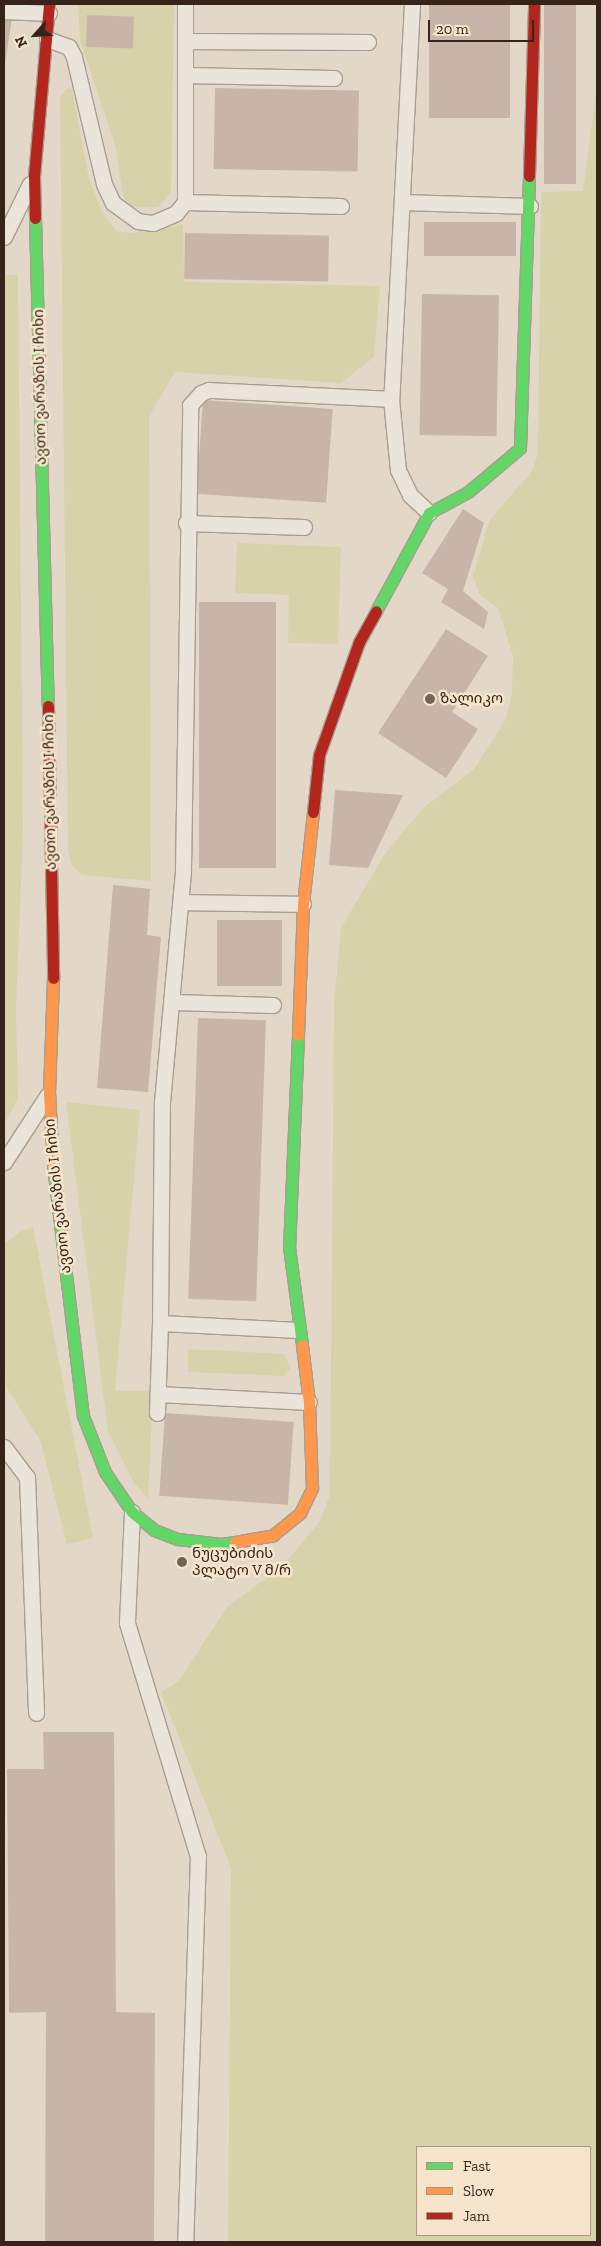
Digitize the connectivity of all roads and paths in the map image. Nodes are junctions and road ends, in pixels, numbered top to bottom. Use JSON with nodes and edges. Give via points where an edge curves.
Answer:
{"nodes":[{"id":1,"x":185,"y":4,"type":"edge"},
{"id":2,"x":412,"y":4,"type":"edge"},
{"id":3,"x":534,"y":4,"type":"edge"},
{"id":4,"x":49,"y":8,"type":"edge"},
{"id":5,"x":4,"y":11,"type":"edge"},
{"id":6,"x":47,"y":39,"type":"junction"},
{"id":7,"x":185,"y":41,"type":"junction"},
{"id":8,"x":368,"y":42,"type":"dead end"},
{"id":9,"x":185,"y":75,"type":"junction"},
{"id":10,"x":334,"y":78,"type":"dead end"},
{"id":11,"x":34,"y":176,"type":"junction"},
{"id":12,"x":186,"y":202,"type":"junction"},
{"id":13,"x":402,"y":202,"type":"junction"},
{"id":14,"x":342,"y":206,"type":"dead end"},
{"id":15,"x":530,"y":206,"type":"junction"},
{"id":16,"x":4,"y":236,"type":"edge"},
{"id":17,"x":391,"y":399,"type":"junction"},
{"id":18,"x":429,"y":513,"type":"junction"},
{"id":19,"x":186,"y":523,"type":"junction"},
{"id":20,"x":304,"y":527,"type":"dead end"},
{"id":21,"x":182,"y":902,"type":"junction"},
{"id":22,"x":303,"y":904,"type":"junction"},
{"id":23,"x":173,"y":1002,"type":"junction"},
{"id":24,"x":273,"y":1005,"type":"dead end"},
{"id":25,"x":49,"y":1093,"type":"junction"},
{"id":26,"x":4,"y":1162,"type":"edge"},
{"id":27,"x":160,"y":1323,"type":"junction"},
{"id":28,"x":298,"y":1330,"type":"junction"},
{"id":29,"x":158,"y":1394,"type":"junction"},
{"id":30,"x":309,"y":1402,"type":"junction"},
{"id":31,"x":157,"y":1413,"type":"dead end"},
{"id":32,"x":4,"y":1447,"type":"edge"},
{"id":33,"x":132,"y":1512,"type":"junction"},
{"id":34,"x":36,"y":1713,"type":"dead end"},
{"id":35,"x":185,"y":2242,"type":"edge"}],
"edges":[{"from":1,"to":7,"type":"lane"},
{"from":2,"to":13,"type":"lane"},
{"from":3,"to":15,"type":"street"},
{"from":4,"to":5,"type":"lane"},
{"from":4,"to":6,"type":"street","name":"ავთო ვარაზის I ჩიხი"},
{"from":6,"to":11,"type":"street","name":"ავთო ვარაზის I ჩიხი"},
{"from":6,"to":12,"type":"lane","via":[[69,47],[74,57],[104,184],[113,203],[138,221],[153,223],[176,213]]},
{"from":7,"to":8,"type":"lane"},
{"from":7,"to":9,"type":"lane"},
{"from":9,"to":10,"type":"lane"},
{"from":9,"to":12,"type":"lane"},
{"from":11,"to":16,"type":"lane"},
{"from":11,"to":25,"type":"street","name":"ავთო ვარაზის I ჩიხი","via":[[54,938]]},
{"from":12,"to":14,"type":"lane"},
{"from":13,"to":15,"type":"lane"},
{"from":13,"to":17,"type":"lane"},
{"from":15,"to":18,"type":"street","via":[[520,448],[468,492]]},
{"from":17,"to":18,"type":"lane","via":[[398,470],[410,495]]},
{"from":17,"to":19,"type":"lane","via":[[209,390],[201,393],[190,405]]},
{"from":18,"to":22,"type":"street","name":"ავთო ვარაზის I ჩიხი","via":[[359,642],[319,755]]},
{"from":19,"to":20,"type":"lane"},
{"from":19,"to":21,"type":"lane"},
{"from":21,"to":22,"type":"lane"},
{"from":21,"to":23,"type":"lane"},
{"from":22,"to":28,"type":"street","name":"ავთო ვარაზის I ჩიხი","via":[[290,1247]]},
{"from":23,"to":24,"type":"lane"},
{"from":23,"to":27,"type":"lane","via":[[162,1102]]},
{"from":25,"to":26,"type":"lane"},
{"from":25,"to":33,"type":"street","name":"ავთო ვარაზის I ჩიხი","via":[[53,1171],[83,1416],[105,1472]]},
{"from":27,"to":28,"type":"lane"},
{"from":27,"to":29,"type":"lane"},
{"from":28,"to":30,"type":"street","name":"ავთო ვარაზის I ჩიხი"},
{"from":29,"to":30,"type":"lane"},
{"from":29,"to":31,"type":"lane"},
{"from":30,"to":33,"type":"street","name":"ავთო ვარაზის I ჩიხი","via":[[312,1488],[300,1513],[273,1535],[221,1544],[178,1539],[154,1530]]},
{"from":32,"to":34,"type":"lane","via":[[26,1476]]},
{"from":33,"to":35,"type":"lane","via":[[127,1623],[198,1856]]}]}
